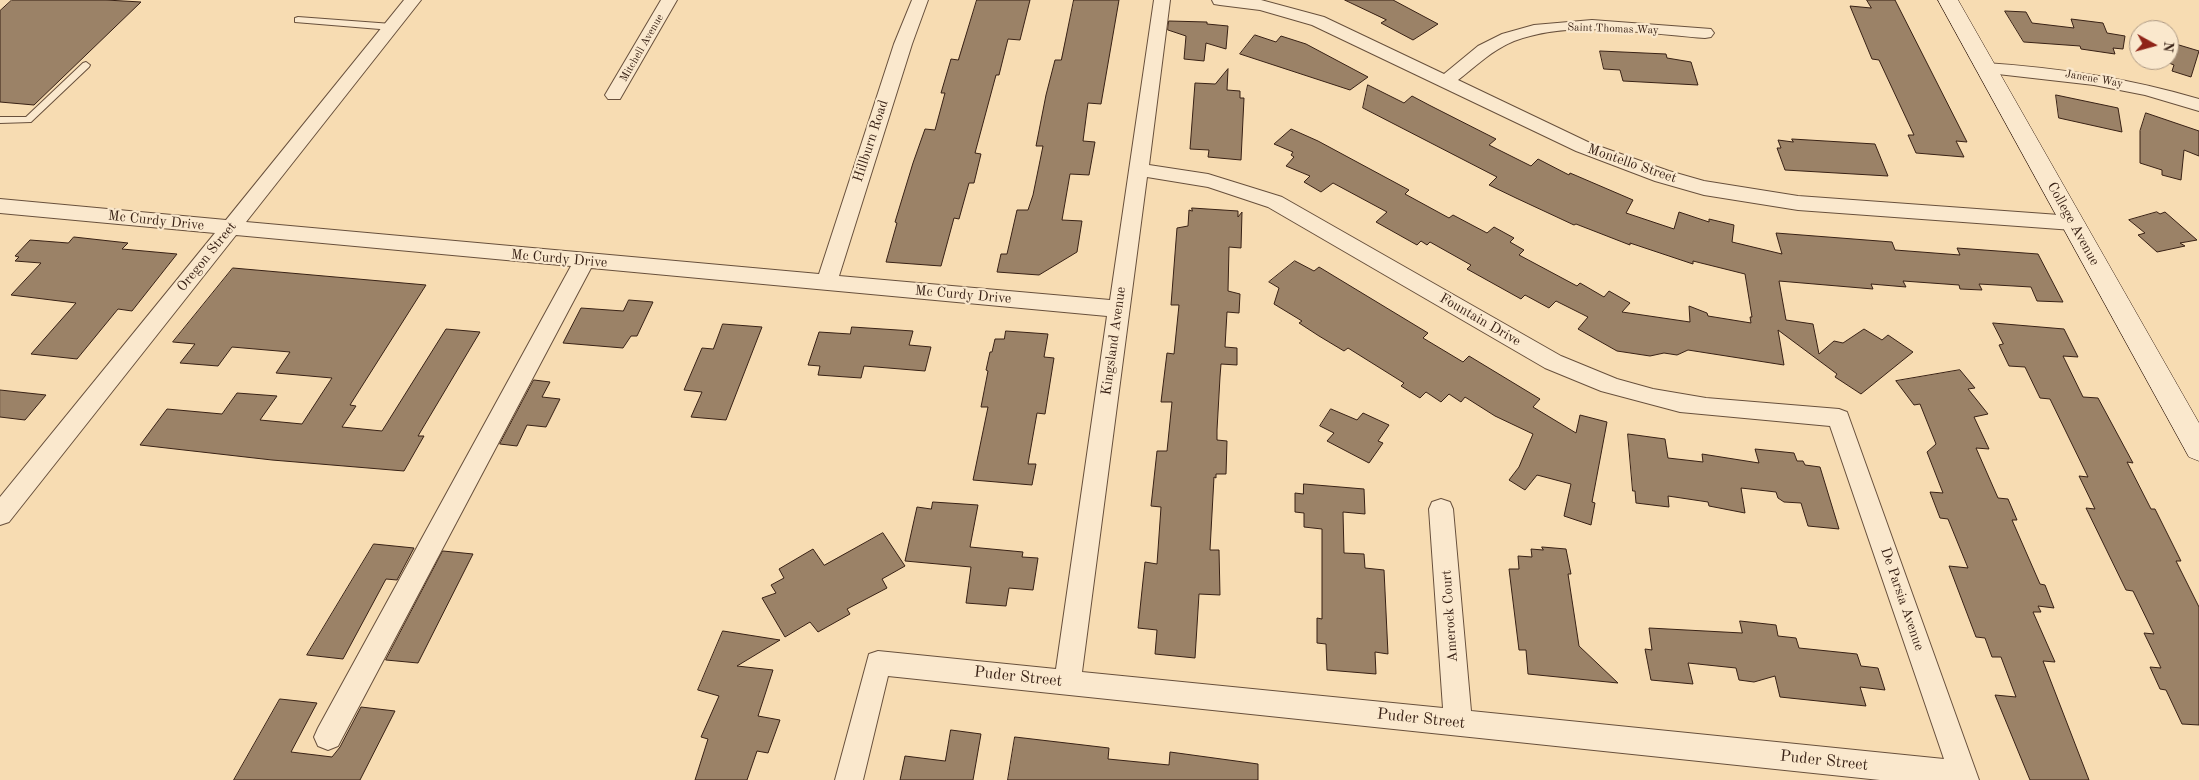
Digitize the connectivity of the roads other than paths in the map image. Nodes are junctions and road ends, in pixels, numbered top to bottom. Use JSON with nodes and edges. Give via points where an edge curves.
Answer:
{"nodes":[{"id":1,"x":414,"y":0,"type":"edge"},
{"id":2,"x":669,"y":0,"type":"edge"},
{"id":3,"x":920,"y":0,"type":"edge"},
{"id":4,"x":1162,"y":0,"type":"edge"},
{"id":5,"x":1220,"y":0,"type":"edge"},
{"id":6,"x":1948,"y":0,"type":"edge"},
{"id":7,"x":298,"y":20,"type":"dead end"},
{"id":8,"x":392,"y":27,"type":"junction"},
{"id":9,"x":1705,"y":33,"type":"dead end"},
{"id":10,"x":86,"y":65,"type":"dead end"},
{"id":11,"x":1986,"y":68,"type":"junction"},
{"id":12,"x":1446,"y":81,"type":"junction"},
{"id":13,"x":614,"y":95,"type":"dead end"},
{"id":14,"x":2199,"y":105,"type":"edge"},
{"id":15,"x":0,"y":120,"type":"edge"},
{"id":16,"x":1138,"y":170,"type":"junction"},
{"id":17,"x":0,"y":206,"type":"edge"},
{"id":18,"x":2073,"y":223,"type":"junction"},
{"id":19,"x":230,"y":228,"type":"junction"},
{"id":20,"x":584,"y":261,"type":"junction"},
{"id":21,"x":826,"y":283,"type":"junction"},
{"id":22,"x":1119,"y":309,"type":"junction"},
{"id":23,"x":1840,"y":418,"type":"joint"},
{"id":24,"x":2199,"y":449,"type":"edge"},
{"id":25,"x":1441,"y":509,"type":"dead end"},
{"id":26,"x":0,"y":515,"type":"edge"},
{"id":27,"x":1067,"y":682,"type":"junction"},
{"id":28,"x":1458,"y":723,"type":"junction"},
{"id":29,"x":328,"y":737,"type":"dead end"},
{"id":30,"x":1965,"y":777,"type":"edge"},
{"id":31,"x":850,"y":780,"type":"edge"}],
"edges":[{"from":1,"to":8,"type":"street","name":"Oregon Street"},
{"from":2,"to":13,"type":"street","name":"Mitchell Avenue"},
{"from":3,"to":21,"type":"street","name":"Hillburn Road","via":[[902,44]]},
{"from":4,"to":16,"type":"street","name":"Kingsland Avenue"},
{"from":5,"to":12,"type":"street","name":"Montello Street","via":[[1261,5],[1318,21]]},
{"from":6,"to":11,"type":"street","name":"College Avenue"},
{"from":7,"to":8,"type":"lane"},
{"from":8,"to":19,"type":"street","name":"Oregon Street"},
{"from":9,"to":12,"type":"street","name":"Saint Thomas Way","via":[[1599,26],[1540,30],[1505,39],[1484,50]]},
{"from":10,"to":15,"type":"lane","via":[[28,120]]},
{"from":11,"to":14,"type":"street","name":"Janene Way","via":[[2092,77]]},
{"from":11,"to":18,"type":"street","name":"College Avenue"},
{"from":12,"to":18,"type":"street","name":"Montello Street","via":[[1583,147],[1704,188],[1798,203]]},
{"from":16,"to":22,"type":"street","name":"Kingsland Avenue"},
{"from":16,"to":23,"type":"street","name":"Fountain Drive","via":[[1214,180],[1244,188],[1275,202],[1553,362],[1628,392],[1666,400]]},
{"from":17,"to":19,"type":"street","name":"Mc Curdy Drive"},
{"from":18,"to":24,"type":"street","name":"College Avenue"},
{"from":19,"to":20,"type":"street","name":"Mc Curdy Drive"},
{"from":19,"to":26,"type":"street","name":"Oregon Street"},
{"from":20,"to":21,"type":"street","name":"Mc Curdy Drive"},
{"from":20,"to":29,"type":"street"},
{"from":21,"to":22,"type":"street","name":"Mc Curdy Drive"},
{"from":22,"to":27,"type":"street","name":"Kingsland Avenue"},
{"from":23,"to":30,"type":"street","name":"De Parsia Avenue"},
{"from":25,"to":28,"type":"street","name":"Amerock Court"},
{"from":27,"to":28,"type":"street","name":"Puder Street"},
{"from":27,"to":31,"type":"street","name":"Puder Street","via":[[878,663]]},
{"from":28,"to":30,"type":"street","name":"Puder Street"}]}
